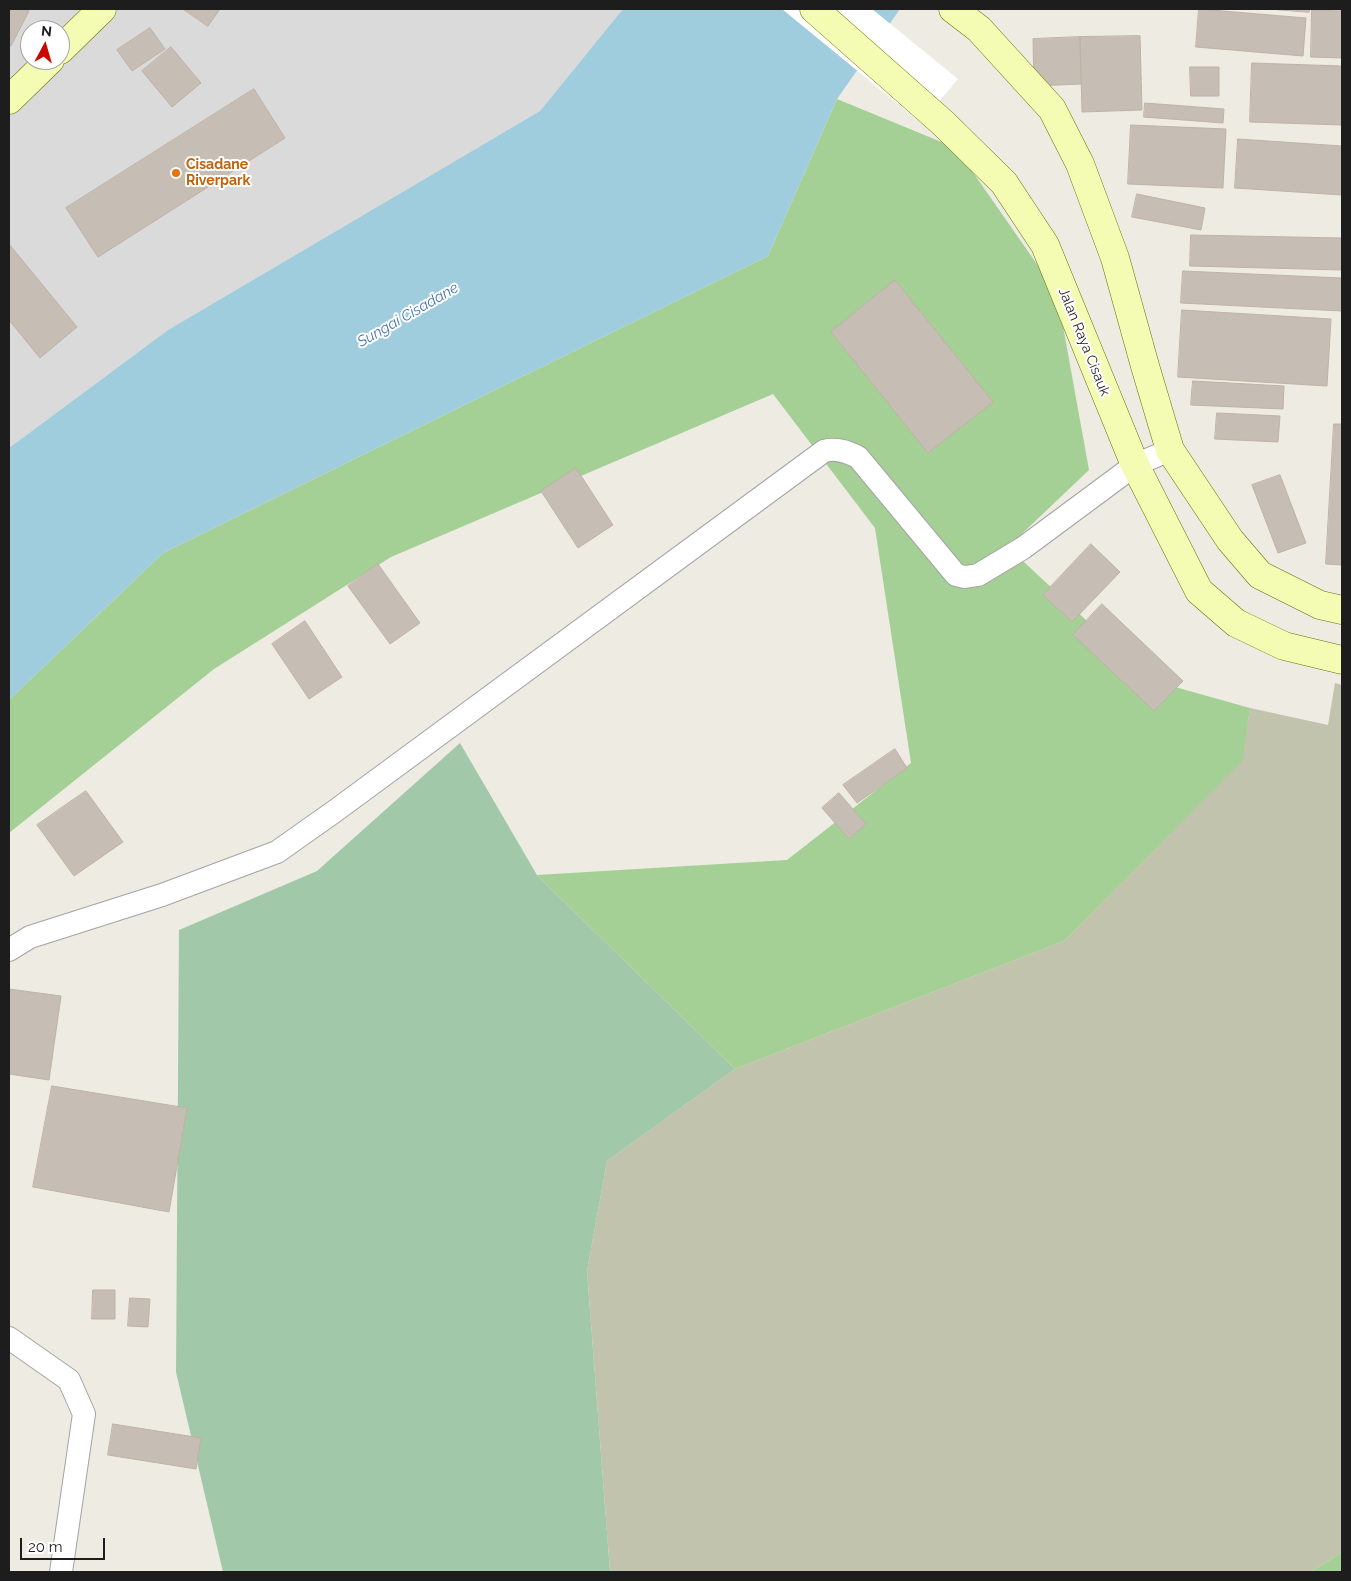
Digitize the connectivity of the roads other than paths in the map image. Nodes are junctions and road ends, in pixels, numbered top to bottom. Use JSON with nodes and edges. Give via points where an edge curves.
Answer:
{"nodes":[{"id":1,"x":102,"y":9,"type":"edge"},
{"id":2,"x":814,"y":9,"type":"edge"},
{"id":3,"x":953,"y":9,"type":"edge"},
{"id":4,"x":70,"y":40,"type":"edge"},
{"id":5,"x":40,"y":70,"type":"edge"},
{"id":6,"x":9,"y":100,"type":"edge"},
{"id":7,"x":1170,"y":450,"type":"junction"},
{"id":8,"x":1135,"y":465,"type":"junction"},
{"id":9,"x":1342,"y":610,"type":"edge"},
{"id":10,"x":1342,"y":660,"type":"edge"},
{"id":11,"x":9,"y":950,"type":"edge"},
{"id":12,"x":9,"y":1338,"type":"edge"},
{"id":13,"x":61,"y":1572,"type":"edge"}],
"edges":[{"from":1,"to":4,"type":"main road"},
{"from":2,"to":8,"type":"main road","name":"Jalan Raya Cisauk","via":[[943,123],[1004,183],[1045,245]]},
{"from":3,"to":7,"type":"main road","via":[[978,29],[1052,109],[1080,164],[1115,258]]},
{"from":5,"to":6,"type":"main road"},
{"from":7,"to":8,"type":"street"},
{"from":7,"to":9,"type":"main road","via":[[1230,540],[1260,575],[1320,605]]},
{"from":8,"to":10,"type":"main road","name":"Jalan Raya Cisauk","via":[[1199,591],[1236,624],[1284,646]]},
{"from":8,"to":11,"type":"street","via":[[1023,548],[978,575],[965,577],[956,575],[858,457],[840,450],[824,451],[277,852],[162,895],[30,937]]},
{"from":12,"to":13,"type":"street","via":[[69,1380],[84,1414]]}]}
